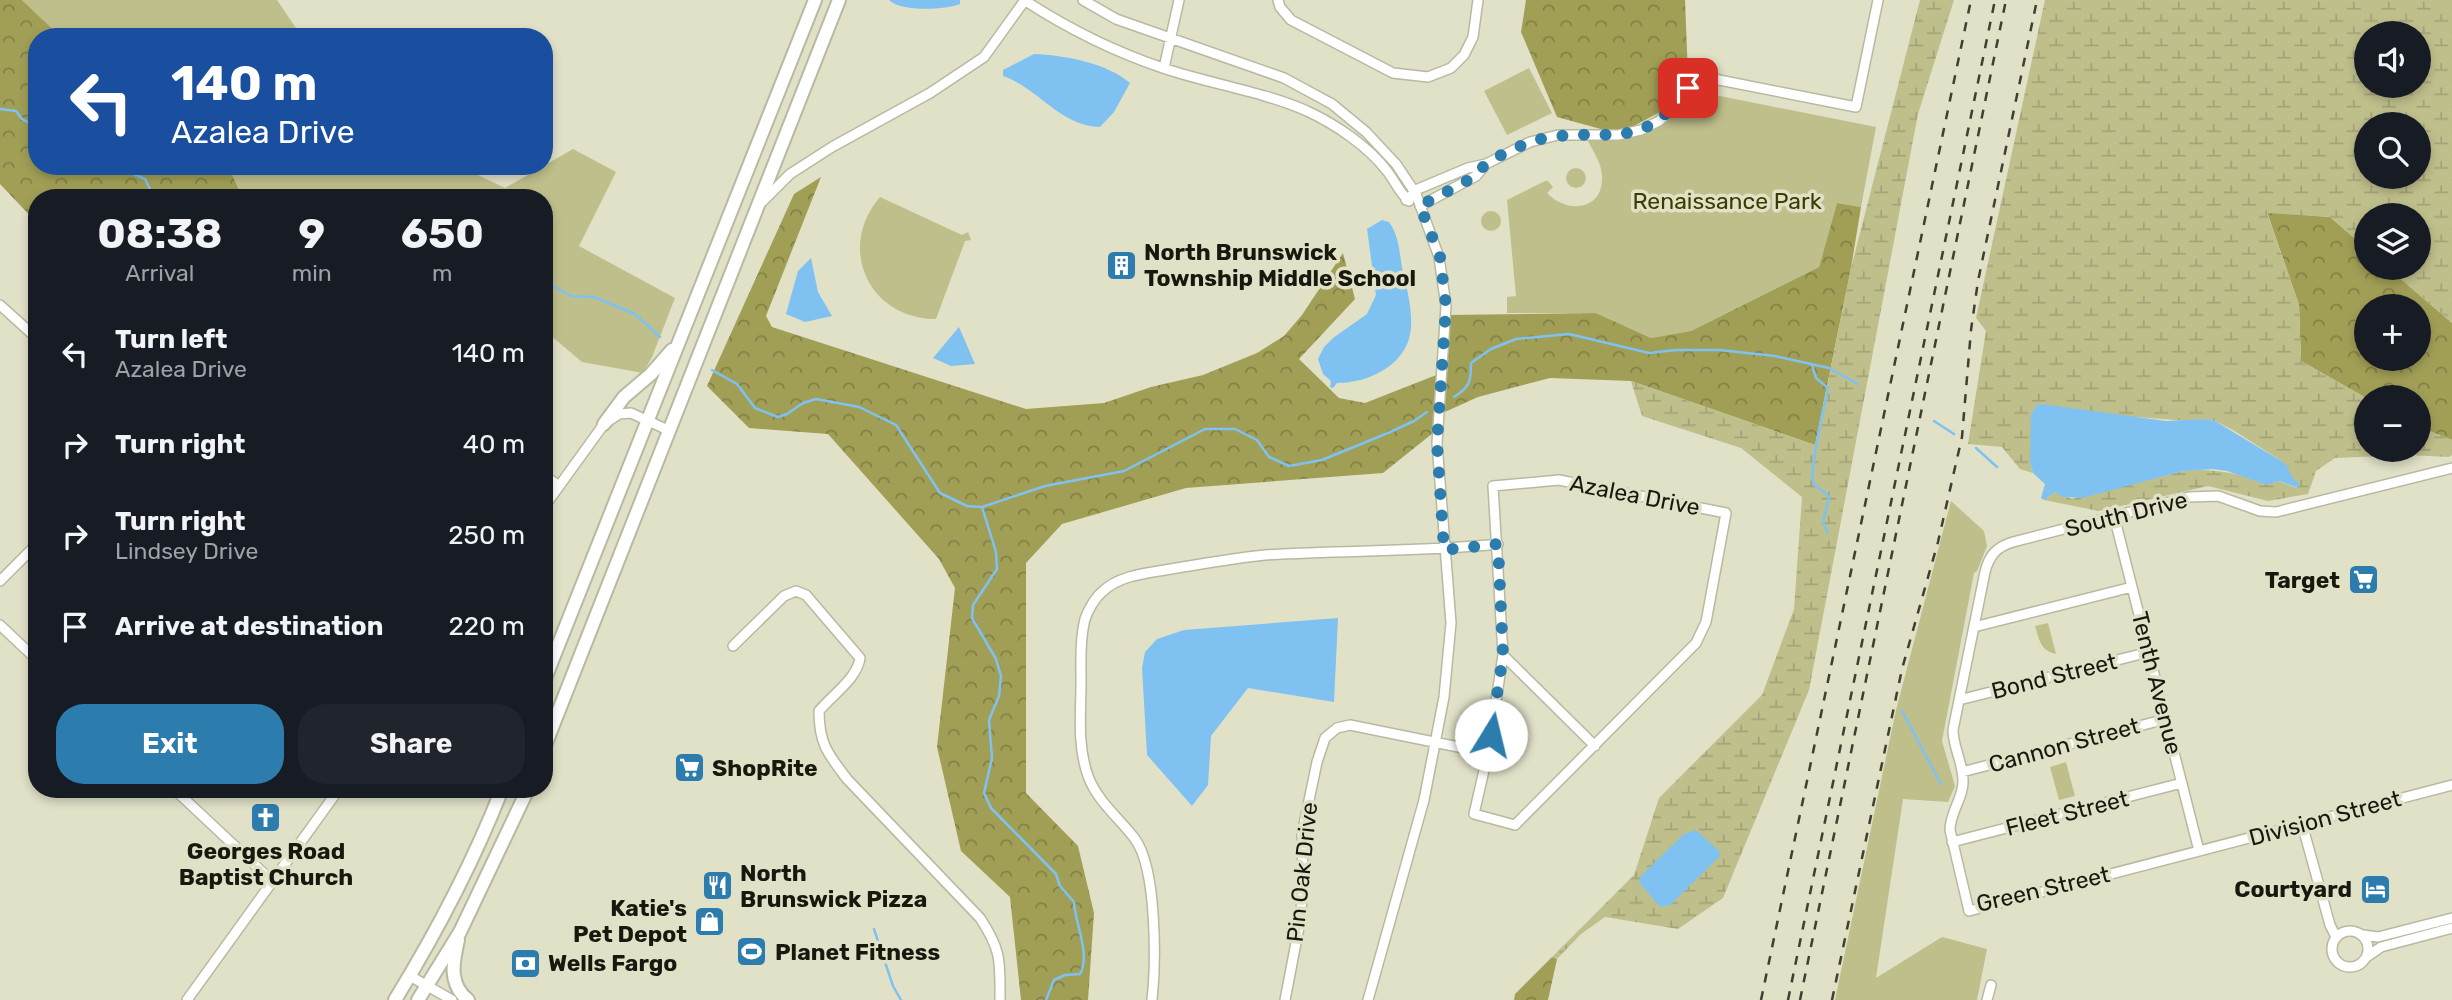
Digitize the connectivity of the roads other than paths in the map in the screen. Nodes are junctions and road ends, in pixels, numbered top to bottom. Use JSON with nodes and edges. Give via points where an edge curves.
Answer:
{"nodes":[{"id":1,"x":815,"y":0,"type":"edge"},
{"id":2,"x":839,"y":0,"type":"edge"},
{"id":3,"x":1025,"y":0,"type":"edge"},
{"id":4,"x":1083,"y":0,"type":"edge"},
{"id":5,"x":1179,"y":0,"type":"edge"},
{"id":6,"x":1278,"y":0,"type":"edge"},
{"id":7,"x":1478,"y":0,"type":"edge"},
{"id":8,"x":1878,"y":0,"type":"edge"},
{"id":9,"x":1170,"y":39,"type":"junction"},
{"id":10,"x":1164,"y":68,"type":"junction"},
{"id":11,"x":1486,"y":164,"type":"junction"},
{"id":12,"x":1415,"y":192,"type":"junction"},
{"id":13,"x":1406,"y":200,"type":"junction"},
{"id":14,"x":1420,"y":206,"type":"junction"},
{"id":15,"x":756,"y":208,"type":"junction"},
{"id":16,"x":0,"y":305,"type":"edge"},
{"id":17,"x":28,"y":330,"type":"edge"},
{"id":18,"x":679,"y":341,"type":"junction"},
{"id":19,"x":647,"y":421,"type":"junction"},
{"id":20,"x":604,"y":424,"type":"junction"},
{"id":21,"x":670,"y":431,"type":"junction"},
{"id":22,"x":2452,"y":468,"type":"edge"},
{"id":23,"x":553,"y":482,"type":"edge"},
{"id":24,"x":559,"y":486,"type":"junction"},
{"id":25,"x":553,"y":494,"type":"edge"},
{"id":26,"x":2115,"y":516,"type":"junction"},
{"id":27,"x":1498,"y":544,"type":"junction"},
{"id":28,"x":2003,"y":545,"type":"joint"},
{"id":29,"x":1444,"y":550,"type":"junction"},
{"id":30,"x":28,"y":553,"type":"edge"},
{"id":31,"x":0,"y":581,"type":"edge"},
{"id":32,"x":2132,"y":587,"type":"junction"},
{"id":33,"x":0,"y":625,"type":"edge"},
{"id":34,"x":1975,"y":627,"type":"junction"},
{"id":35,"x":733,"y":646,"type":"dead end"},
{"id":36,"x":28,"y":651,"type":"edge"},
{"id":37,"x":2149,"y":652,"type":"junction"},
{"id":38,"x":1503,"y":655,"type":"junction"},
{"id":39,"x":553,"y":658,"type":"edge"},
{"id":40,"x":1959,"y":700,"type":"junction"},
{"id":41,"x":2166,"y":719,"type":"junction"},
{"id":42,"x":553,"y":726,"type":"edge"},
{"id":43,"x":1437,"y":744,"type":"junction"},
{"id":44,"x":1595,"y":746,"type":"junction"},
{"id":45,"x":1488,"y":753,"type":"junction"},
{"id":46,"x":1962,"y":772,"type":"junction"},
{"id":47,"x":2182,"y":783,"type":"junction"},
{"id":48,"x":2452,"y":785,"type":"edge"},
{"id":49,"x":184,"y":798,"type":"edge"},
{"id":50,"x":333,"y":798,"type":"edge"},
{"id":51,"x":498,"y":798,"type":"edge"},
{"id":52,"x":525,"y":798,"type":"edge"},
{"id":53,"x":2302,"y":824,"type":"junction"},
{"id":54,"x":1952,"y":842,"type":"junction"},
{"id":55,"x":2199,"y":851,"type":"junction"},
{"id":56,"x":273,"y":882,"type":"junction"},
{"id":57,"x":2452,"y":919,"type":"edge"},
{"id":58,"x":2452,"y":929,"type":"edge"},
{"id":59,"x":460,"y":932,"type":"junction"},
{"id":60,"x":2363,"y":935,"type":"junction"},
{"id":61,"x":2336,"y":937,"type":"junction"},
{"id":62,"x":2368,"y":956,"type":"junction"},
{"id":63,"x":410,"y":975,"type":"junction"},
{"id":64,"x":426,"y":984,"type":"junction"},
{"id":65,"x":1991,"y":985,"type":"dead end"},
{"id":66,"x":398,"y":995,"type":"edge"},
{"id":67,"x":187,"y":1000,"type":"edge"},
{"id":68,"x":417,"y":1000,"type":"edge"},
{"id":69,"x":452,"y":1000,"type":"edge"},
{"id":70,"x":468,"y":1000,"type":"edge"},
{"id":71,"x":1000,"y":1000,"type":"edge"},
{"id":72,"x":1152,"y":1000,"type":"edge"},
{"id":73,"x":1284,"y":1000,"type":"edge"},
{"id":74,"x":1368,"y":1000,"type":"edge"},
{"id":75,"x":1987,"y":1000,"type":"edge"}],
"edges":[{"from":1,"to":18,"type":"highway"},
{"from":2,"to":15,"type":"highway"},
{"from":3,"to":10,"type":"street","via":[[1082,33]]},
{"from":3,"to":15,"type":"street","via":[[984,57],[790,174]]},
{"from":4,"to":9,"type":"street","via":[[1116,19]]},
{"from":5,"to":9,"type":"street"},
{"from":6,"to":7,"type":"street","via":[[1291,20],[1393,73],[1428,77],[1451,68],[1464,55],[1473,37]]},
{"from":8,"to":11,"type":"street","via":[[1856,107],[1704,77],[1659,121],[1641,130],[1618,135],[1558,135],[1530,142]]},
{"from":9,"to":10,"type":"street"},
{"from":9,"to":12,"type":"street","via":[[1284,78],[1332,104],[1389,156]]},
{"from":10,"to":13,"type":"street","via":[[1307,111],[1366,150],[1387,170]]},
{"from":11,"to":12,"type":"street"},
{"from":11,"to":14,"type":"street","via":[[1476,176]]},
{"from":12,"to":13,"type":"street"},
{"from":12,"to":14,"type":"street"},
{"from":13,"to":14,"type":"street"},
{"from":14,"to":29,"type":"street","via":[[1440,257],[1446,306],[1437,443]]},
{"from":15,"to":21,"type":"highway"},
{"from":16,"to":17,"type":"street"},
{"from":18,"to":19,"type":"highway"},
{"from":18,"to":20,"type":"highway"},
{"from":19,"to":20,"type":"street","via":[[631,413],[619,414]]},
{"from":19,"to":21,"type":"street"},
{"from":19,"to":39,"type":"highway"},
{"from":20,"to":24,"type":"street"},
{"from":21,"to":42,"type":"highway"},
{"from":22,"to":26,"type":"street","name":"South Drive","via":[[2276,512],[2209,495]]},
{"from":23,"to":24,"type":"street"},
{"from":24,"to":25,"type":"street"},
{"from":26,"to":28,"type":"street","name":"South Drive"},
{"from":26,"to":32,"type":"street","name":"Tenth Avenue"},
{"from":27,"to":29,"type":"street"},
{"from":27,"to":38,"type":"street","name":"Azalea Drive"},
{"from":27,"to":44,"type":"street","name":"Azalea Drive","via":[[1493,486],[1559,480],[1726,513],[1706,622],[1696,643]]},
{"from":28,"to":34,"type":"street","name":"Green Street","via":[[1988,561]]},
{"from":29,"to":43,"type":"street","via":[[1451,623]]},
{"from":29,"to":72,"type":"street","via":[[1265,555],[1138,575],[1116,581],[1101,592],[1086,615],[1081,751],[1089,779],[1146,859],[1155,976]]},
{"from":30,"to":31,"type":"street"},
{"from":32,"to":34,"type":"street"},
{"from":32,"to":37,"type":"street","name":"Tenth Avenue"},
{"from":33,"to":36,"type":"street"},
{"from":34,"to":40,"type":"street","name":"Green Street"},
{"from":35,"to":71,"type":"street","via":[[784,596],[796,591],[806,596],[860,658],[859,667],[819,711],[819,733],[847,779],[984,923],[1000,958]]},
{"from":37,"to":40,"type":"street","name":"Bond Street"},
{"from":37,"to":41,"type":"street","name":"Tenth Avenue"},
{"from":38,"to":44,"type":"street"},
{"from":38,"to":45,"type":"street","name":"Azalea Drive"},
{"from":40,"to":46,"type":"street","name":"Green Street","via":[[1953,740]]},
{"from":41,"to":46,"type":"street","name":"Cannon Street"},
{"from":41,"to":47,"type":"street","name":"Tenth Avenue"},
{"from":43,"to":45,"type":"street"},
{"from":43,"to":73,"type":"street","name":"Pin Oak Drive","via":[[1350,725],[1325,738],[1302,834],[1300,922]]},
{"from":43,"to":74,"type":"street"},
{"from":44,"to":45,"type":"street","name":"Azalea Drive","via":[[1515,825],[1474,814]]},
{"from":46,"to":54,"type":"street","name":"Green Street","via":[[1963,786],[1950,823]]},
{"from":47,"to":54,"type":"street","name":"Fleet Street"},
{"from":47,"to":55,"type":"street","name":"Tenth Avenue"},
{"from":48,"to":53,"type":"street","name":"Division Street"},
{"from":49,"to":56,"type":"street"},
{"from":50,"to":56,"type":"street"},
{"from":51,"to":63,"type":"highway","via":[[443,917]]},
{"from":52,"to":59,"type":"highway"},
{"from":53,"to":55,"type":"street","name":"Division Street"},
{"from":53,"to":61,"type":"street"},
{"from":54,"to":55,"type":"street","name":"Green Street","via":[[1969,911]]},
{"from":56,"to":67,"type":"street"},
{"from":57,"to":60,"type":"street","via":[[2378,937]]},
{"from":58,"to":62,"type":"street","via":[[2381,947]]},
{"from":59,"to":64,"type":"highway"},
{"from":59,"to":70,"type":"highway","via":[[453,965],[455,985]]},
{"from":60,"to":61,"type":"street","via":[[2351,931]]},
{"from":60,"to":62,"type":"street"},
{"from":61,"to":62,"type":"street","via":[[2333,952],[2342,966],[2356,967]]},
{"from":63,"to":64,"type":"street"},
{"from":63,"to":66,"type":"highway"},
{"from":64,"to":68,"type":"highway"},
{"from":64,"to":69,"type":"street"},
{"from":65,"to":75,"type":"street"},
{"from":66,"to":68,"type":"street"}]}
